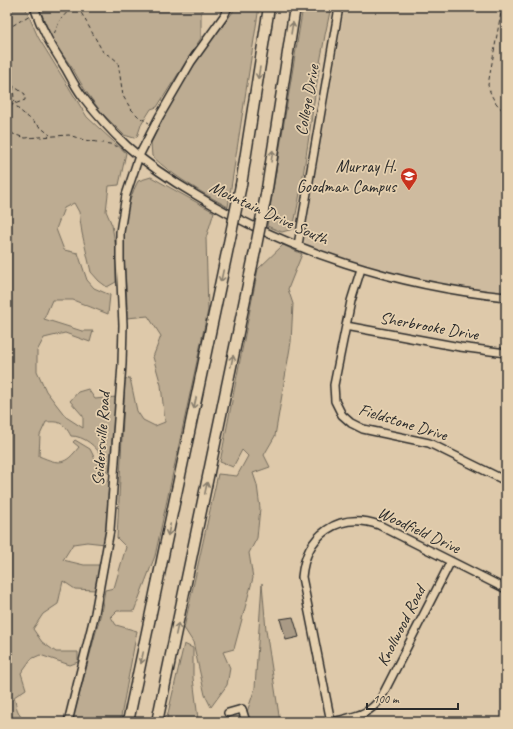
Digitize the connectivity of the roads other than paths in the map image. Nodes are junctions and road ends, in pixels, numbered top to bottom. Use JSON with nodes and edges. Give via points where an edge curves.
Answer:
{"nodes":[{"id":1,"x":228,"y":7,"type":"edge"},
{"id":2,"x":269,"y":7,"type":"edge"},
{"id":3,"x":295,"y":7,"type":"edge"},
{"id":4,"x":339,"y":7,"type":"edge"},
{"id":5,"x":35,"y":9,"type":"edge"},
{"id":6,"x":139,"y":156,"type":"junction"},
{"id":7,"x":298,"y":245,"type":"junction"},
{"id":8,"x":361,"y":269,"type":"junction"},
{"id":9,"x":506,"y":297,"type":"edge"},
{"id":10,"x":346,"y":326,"type":"junction"},
{"id":11,"x":506,"y":353,"type":"edge"},
{"id":12,"x":506,"y":481,"type":"edge"},
{"id":13,"x":451,"y":561,"type":"junction"},
{"id":14,"x":506,"y":590,"type":"edge"},
{"id":15,"x":228,"y":713,"type":"dead end"},
{"id":16,"x":68,"y":722,"type":"edge"},
{"id":17,"x":128,"y":722,"type":"edge"},
{"id":18,"x":157,"y":722,"type":"edge"},
{"id":19,"x":246,"y":722,"type":"edge"},
{"id":20,"x":332,"y":722,"type":"edge"}],
"edges":[{"from":1,"to":6,"type":"street","name":"Seidersville Road","via":[[182,76]]},
{"from":2,"to":17,"type":"highway","one_way":true,"bridge":true,"via":[[241,185]]},
{"from":18,"to":3,"type":"highway","one_way":true,"bridge":true,"via":[[266,195]]},
{"from":4,"to":7,"type":"street","name":"College Drive"},
{"from":5,"to":6,"type":"street","name":"Mountain Drive South","via":[[46,38],[82,96]]},
{"from":6,"to":7,"type":"street","name":"Mountain Drive South","via":[[175,182],[219,208]]},
{"from":6,"to":16,"type":"street","name":"Seidersville Road","via":[[126,195],[120,232],[122,364],[110,530],[95,613]]},
{"from":7,"to":8,"type":"street","name":"Mountain Drive South"},
{"from":8,"to":9,"type":"street","name":"Mountain Drive South","via":[[450,290]]},
{"from":8,"to":10,"type":"street","name":"Fieldstone Drive"},
{"from":10,"to":11,"type":"street","name":"Sherbrooke Drive"},
{"from":10,"to":12,"type":"street","name":"Fieldstone Drive","via":[[334,394],[338,407],[347,420],[363,429],[429,442]]},
{"from":13,"to":14,"type":"street","name":"Woodfield Drive"},
{"from":13,"to":20,"type":"street","name":"Knollwood Road","via":[[381,698],[366,713]]},
{"from":13,"to":20,"type":"street","name":"Woodfield Drive","via":[[379,525],[363,521],[335,525],[314,542],[304,560],[302,577]]},
{"from":15,"to":19,"type":"street","via":[[242,709]]}]}
